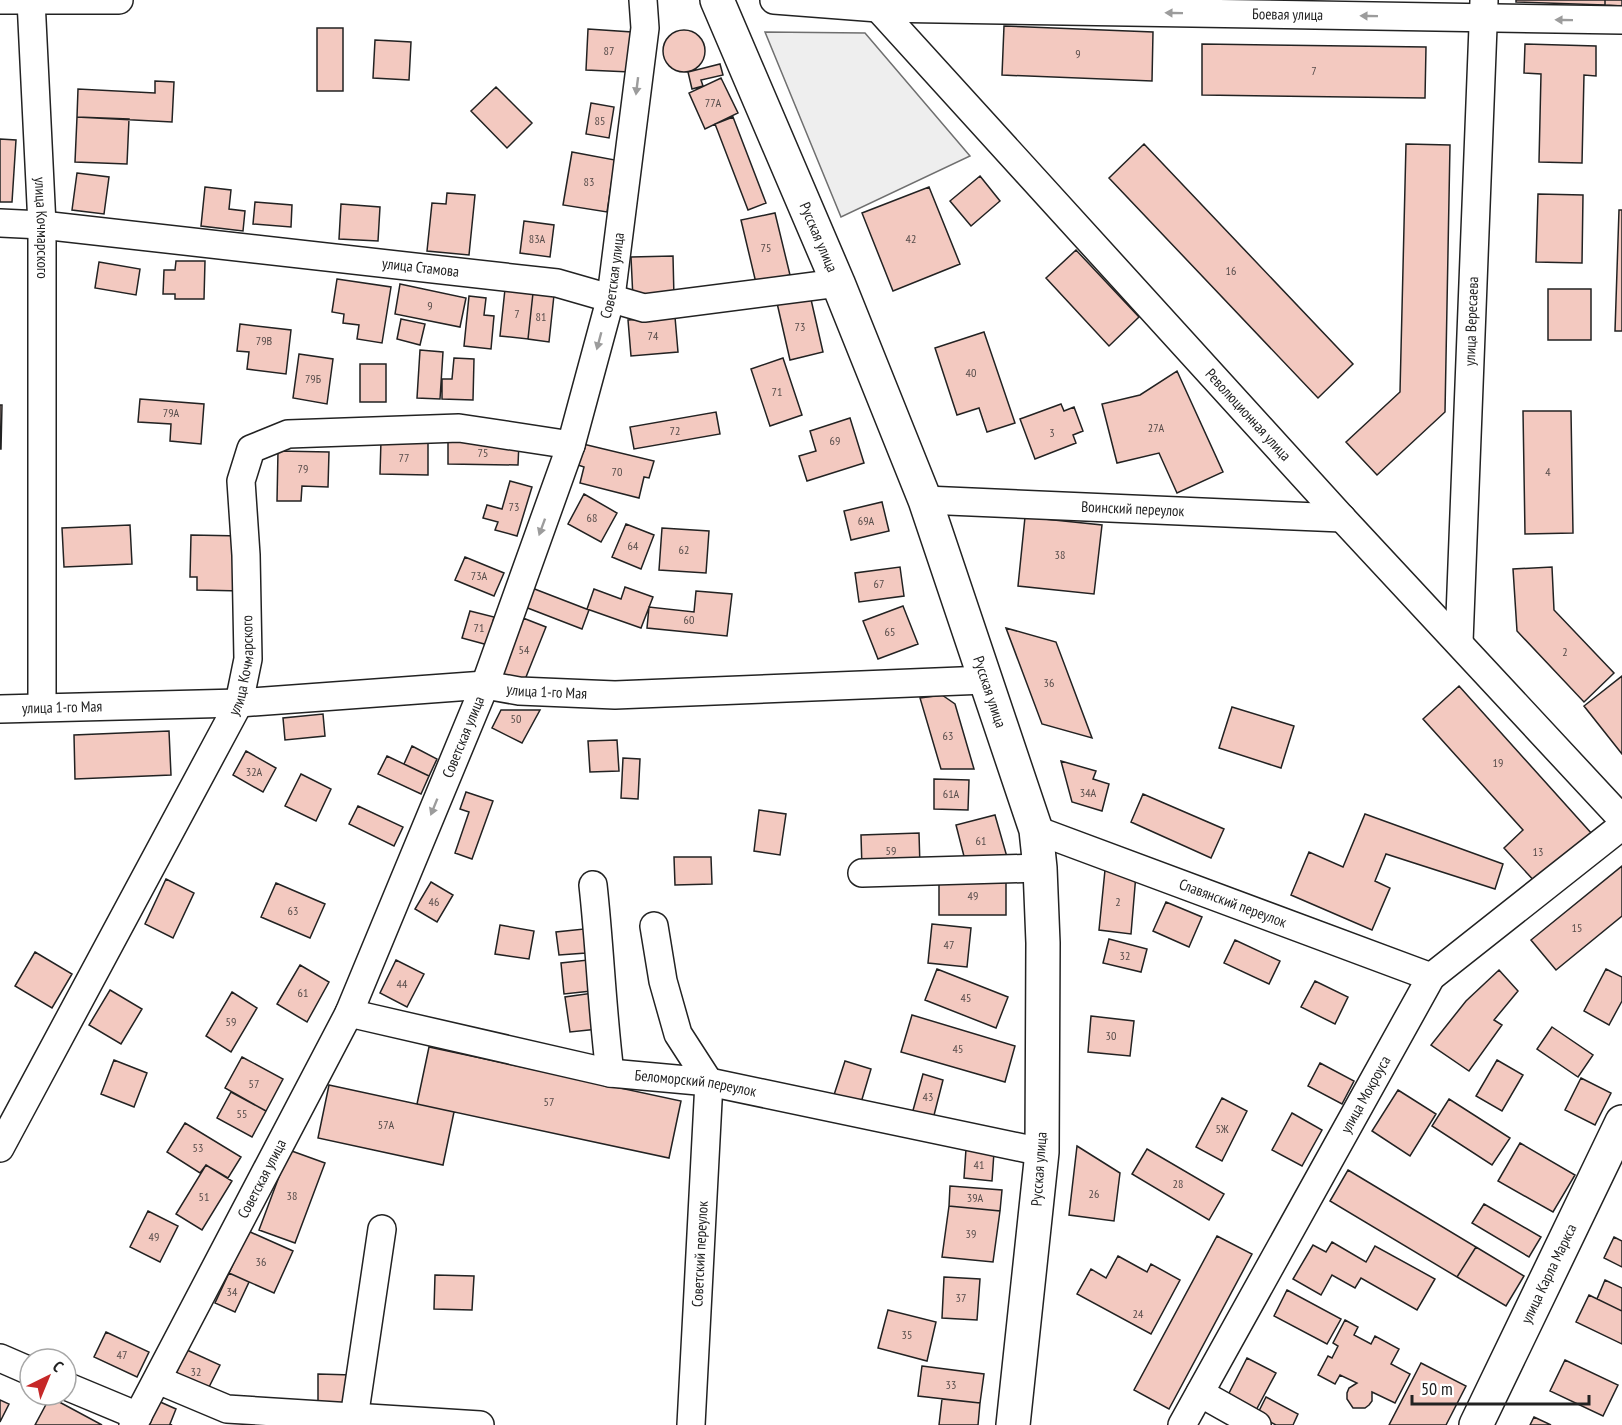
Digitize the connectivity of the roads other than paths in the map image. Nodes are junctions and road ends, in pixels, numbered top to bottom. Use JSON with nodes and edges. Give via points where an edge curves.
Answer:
{"nodes":[{"id":1,"x":0,"y":0,"type":"edge"},
{"id":2,"x":119,"y":0,"type":"edge"},
{"id":3,"x":643,"y":0,"type":"edge"},
{"id":4,"x":717,"y":0,"type":"edge"},
{"id":5,"x":774,"y":0,"type":"edge"},
{"id":6,"x":31,"y":1,"type":"edge"},
{"id":7,"x":878,"y":8,"type":"junction"},
{"id":8,"x":1483,"y":9,"type":"edge"},
{"id":9,"x":1622,"y":20,"type":"edge"},
{"id":10,"x":0,"y":223,"type":"edge"},
{"id":11,"x":42,"y":225,"type":"junction"},
{"id":12,"x":838,"y":283,"type":"junction"},
{"id":13,"x":611,"y":297,"type":"junction"},
{"id":14,"x":571,"y":445,"type":"junction"},
{"id":15,"x":925,"y":500,"type":"junction"},
{"id":16,"x":1342,"y":519,"type":"junction"},
{"id":17,"x":1459,"y":642,"type":"junction"},
{"id":18,"x":985,"y":680,"type":"junction"},
{"id":19,"x":485,"y":685,"type":"junction"},
{"id":20,"x":239,"y":703,"type":"junction"},
{"id":21,"x":42,"y":707,"type":"junction"},
{"id":22,"x":0,"y":709,"type":"edge"},
{"id":23,"x":1622,"y":819,"type":"edge"},
{"id":24,"x":1622,"y":826,"type":"edge"},
{"id":25,"x":1035,"y":830,"type":"junction"},
{"id":26,"x":1040,"y":868,"type":"junction"},
{"id":27,"x":862,"y":873,"type":"dead end"},
{"id":28,"x":593,"y":885,"type":"dead end"},
{"id":29,"x":654,"y":926,"type":"dead end"},
{"id":30,"x":1431,"y":977,"type":"junction"},
{"id":31,"x":349,"y":1013,"type":"junction"},
{"id":32,"x":610,"y":1073,"type":"junction"},
{"id":33,"x":709,"y":1082,"type":"junction"},
{"id":34,"x":1622,"y":1122,"type":"edge"},
{"id":35,"x":0,"y":1148,"type":"edge"},
{"id":36,"x":1042,"y":1152,"type":"junction"},
{"id":37,"x":382,"y":1229,"type":"dead end"},
{"id":38,"x":0,"y":1359,"type":"edge"},
{"id":39,"x":18,"y":1366,"type":"edge"},
{"id":40,"x":158,"y":1380,"type":"junction"},
{"id":41,"x":78,"y":1392,"type":"edge"},
{"id":42,"x":1200,"y":1393,"type":"junction"},
{"id":43,"x":135,"y":1420,"type":"edge"},
{"id":44,"x":353,"y":1421,"type":"edge"},
{"id":45,"x":480,"y":1425,"type":"edge"},
{"id":46,"x":691,"y":1425,"type":"edge"},
{"id":47,"x":1013,"y":1425,"type":"edge"},
{"id":48,"x":1182,"y":1425,"type":"edge"},
{"id":49,"x":1257,"y":1425,"type":"edge"},
{"id":50,"x":1476,"y":1425,"type":"edge"}],
"edges":[{"from":1,"to":6,"type":"street"},
{"from":2,"to":6,"type":"street"},
{"from":3,"to":13,"type":"street","name":"Советская улица","one_way":true,"via":[[645,28]]},
{"from":4,"to":12,"type":"main road","name":"Русская улица"},
{"from":5,"to":7,"type":"street","name":"Боевая улица"},
{"from":6,"to":11,"type":"street","name":"улица Кочмарского"},
{"from":8,"to":7,"type":"street","name":"Боевая улица","one_way":true},
{"from":7,"to":16,"type":"street","name":"Революционная улица"},
{"from":9,"to":8,"type":"street","name":"Боевая улица","one_way":true},
{"from":8,"to":17,"type":"street","name":"улица Вересаева"},
{"from":10,"to":11,"type":"street","name":"улица Стамова"},
{"from":11,"to":13,"type":"street","name":"улица Стамова","via":[[557,283]]},
{"from":11,"to":21,"type":"street","name":"улица Кочмарского"},
{"from":12,"to":13,"type":"street","name":"улица Стамова","via":[[644,308]]},
{"from":12,"to":15,"type":"main road","name":"Русская улица"},
{"from":13,"to":14,"type":"street","name":"Советская улица","one_way":true},
{"from":14,"to":19,"type":"street","name":"Советская улица","one_way":true},
{"from":14,"to":20,"type":"street","name":"улица Кочмарского","via":[[459,428],[288,434],[251,449],[241,481],[248,659]]},
{"from":15,"to":16,"type":"street","name":"Воинский переулок"},
{"from":15,"to":18,"type":"main road","name":"Русская улица"},
{"from":16,"to":17,"type":"street","name":"Революционная улица"},
{"from":17,"to":23,"type":"street","name":"Революционная улица"},
{"from":18,"to":19,"type":"street","name":"улица 1-го Мая","via":[[615,694],[519,691]]},
{"from":18,"to":25,"type":"main road","name":"Русская улица"},
{"from":19,"to":20,"type":"street","name":"улица 1-го Мая"},
{"from":19,"to":31,"type":"street","name":"Советская улица","one_way":true},
{"from":20,"to":21,"type":"street","name":"улица 1-го Мая"},
{"from":20,"to":35,"type":"street","name":"улица Кочмарского"},
{"from":21,"to":22,"type":"street","name":"улица 1-го Мая"},
{"from":24,"to":30,"type":"street","name":"улица Мокроуса"},
{"from":25,"to":26,"type":"main road","name":"Русская улица"},
{"from":25,"to":30,"type":"street","name":"Славянский переулок"},
{"from":26,"to":27,"type":"street"},
{"from":26,"to":36,"type":"main road","name":"Русская улица"},
{"from":28,"to":32,"type":"street"},
{"from":29,"to":33,"type":"street","via":[[663,981],[678,1034]]},
{"from":30,"to":42,"type":"street","name":"улица Мокроуса"},
{"from":31,"to":32,"type":"street","name":"Беломорский переулок"},
{"from":31,"to":40,"type":"street","name":"Советская улица"},
{"from":32,"to":33,"type":"street","name":"Беломорский переулок"},
{"from":33,"to":36,"type":"street","name":"Беломорский переулок"},
{"from":33,"to":46,"type":"street","name":"Советский переулок"},
{"from":34,"to":50,"type":"main road","name":"улица Карла Маркса"},
{"from":36,"to":47,"type":"main road","name":"Русская улица"},
{"from":37,"to":44,"type":"street"},
{"from":38,"to":39,"type":"street"},
{"from":40,"to":43,"type":"street","name":"Советская улица"},
{"from":40,"to":44,"type":"street","via":[[227,1409]]},
{"from":41,"to":43,"type":"street"},
{"from":42,"to":48,"type":"street","name":"улица Мокроуса"},
{"from":42,"to":49,"type":"street"},
{"from":44,"to":45,"type":"street"}]}
